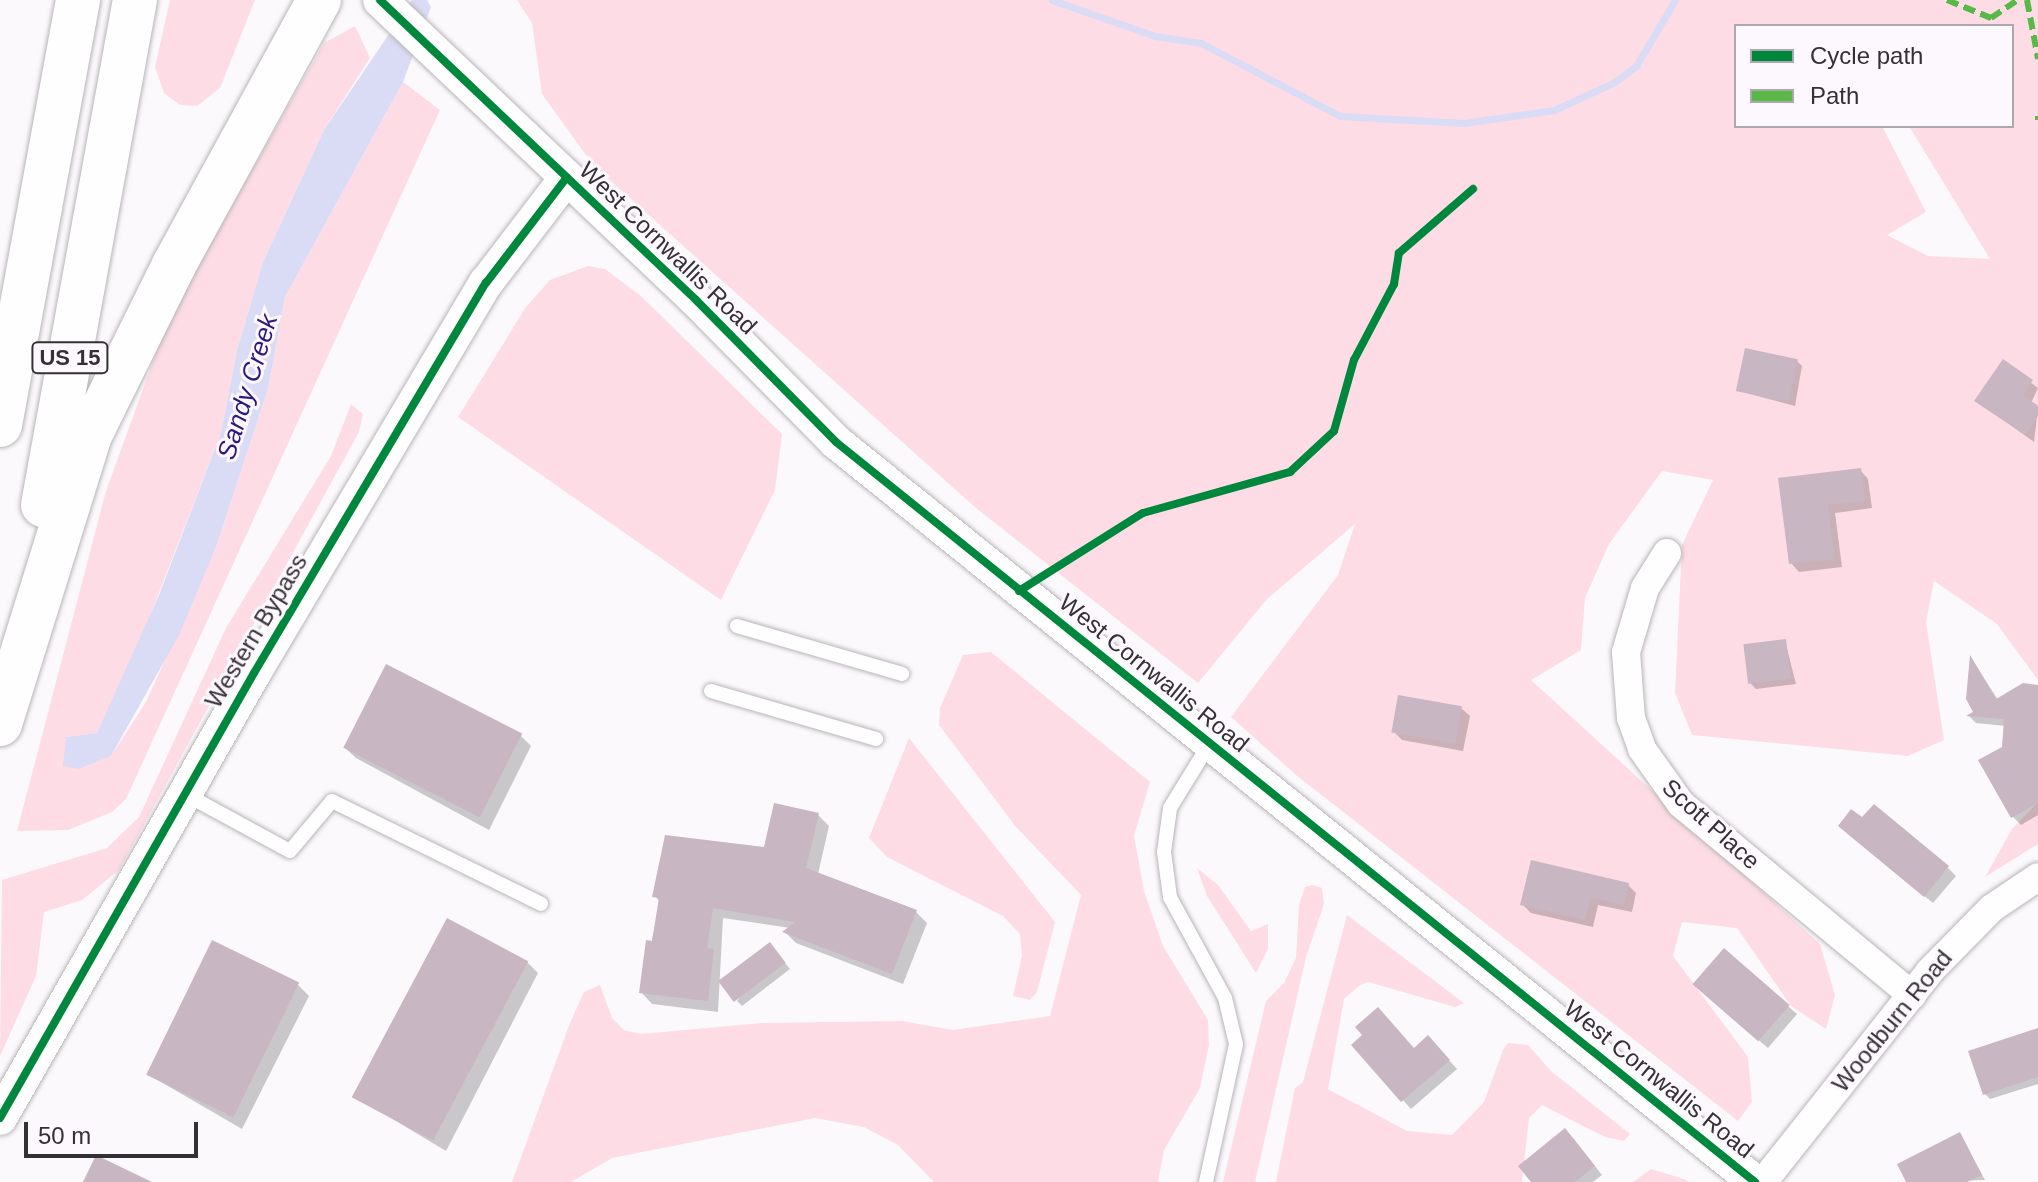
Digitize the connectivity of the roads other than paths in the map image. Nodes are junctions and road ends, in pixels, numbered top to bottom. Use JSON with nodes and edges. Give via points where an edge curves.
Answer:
{"nodes":[{"id":1,"x":78,"y":0,"type":"edge"},
{"id":2,"x":135,"y":0,"type":"edge"},
{"id":3,"x":319,"y":0,"type":"edge"},
{"id":4,"x":380,"y":0,"type":"edge"},
{"id":5,"x":567,"y":177,"type":"junction"},
{"id":6,"x":0,"y":425,"type":"edge"},
{"id":7,"x":1667,"y":553,"type":"dead end"},
{"id":8,"x":737,"y":626,"type":"dead end"},
{"id":9,"x":902,"y":674,"type":"dead end"},
{"id":10,"x":711,"y":691,"type":"dead end"},
{"id":11,"x":0,"y":715,"type":"edge"},
{"id":12,"x":0,"y":724,"type":"edge"},
{"id":13,"x":876,"y":739,"type":"dead end"},
{"id":14,"x":1210,"y":743,"type":"junction"},
{"id":15,"x":185,"y":794,"type":"junction"},
{"id":16,"x":2038,"y":877,"type":"edge"},
{"id":17,"x":541,"y":904,"type":"dead end"},
{"id":18,"x":1912,"y":995,"type":"junction"},
{"id":19,"x":0,"y":1118,"type":"edge"},
{"id":20,"x":1206,"y":1182,"type":"edge"},
{"id":21,"x":1755,"y":1182,"type":"edge"},
{"id":22,"x":1763,"y":1182,"type":"edge"}],
"edges":[{"from":1,"to":6,"type":"highway","number":"US 15"},
{"from":2,"to":11,"type":"highway","number":"US 15"},
{"from":3,"to":12,"type":"highway","via":[[174,265],[90,435]]},
{"from":4,"to":5,"type":"street","name":"West Cornwallis Road"},
{"from":5,"to":14,"type":"street","name":"West Cornwallis Road","via":[[836,442]]},
{"from":5,"to":15,"type":"street","name":"Western Bypass","via":[[486,283]]},
{"from":7,"to":18,"type":"street","name":"Scott Place","via":[[1645,588],[1626,652],[1631,718],[1642,749],[1681,804]]},
{"from":8,"to":9,"type":"lane"},
{"from":10,"to":13,"type":"lane"},
{"from":14,"to":20,"type":"lane","via":[[1170,808],[1164,852],[1170,897],[1234,1024],[1233,1074]]},
{"from":14,"to":21,"type":"street","name":"West Cornwallis Road"},
{"from":15,"to":17,"type":"lane","via":[[290,851],[332,801]]},
{"from":15,"to":19,"type":"street","name":"Western Bypass"},
{"from":16,"to":18,"type":"street","name":"Woodburn Road","via":[[1992,908]]},
{"from":18,"to":22,"type":"street","name":"Woodburn Road"}]}
